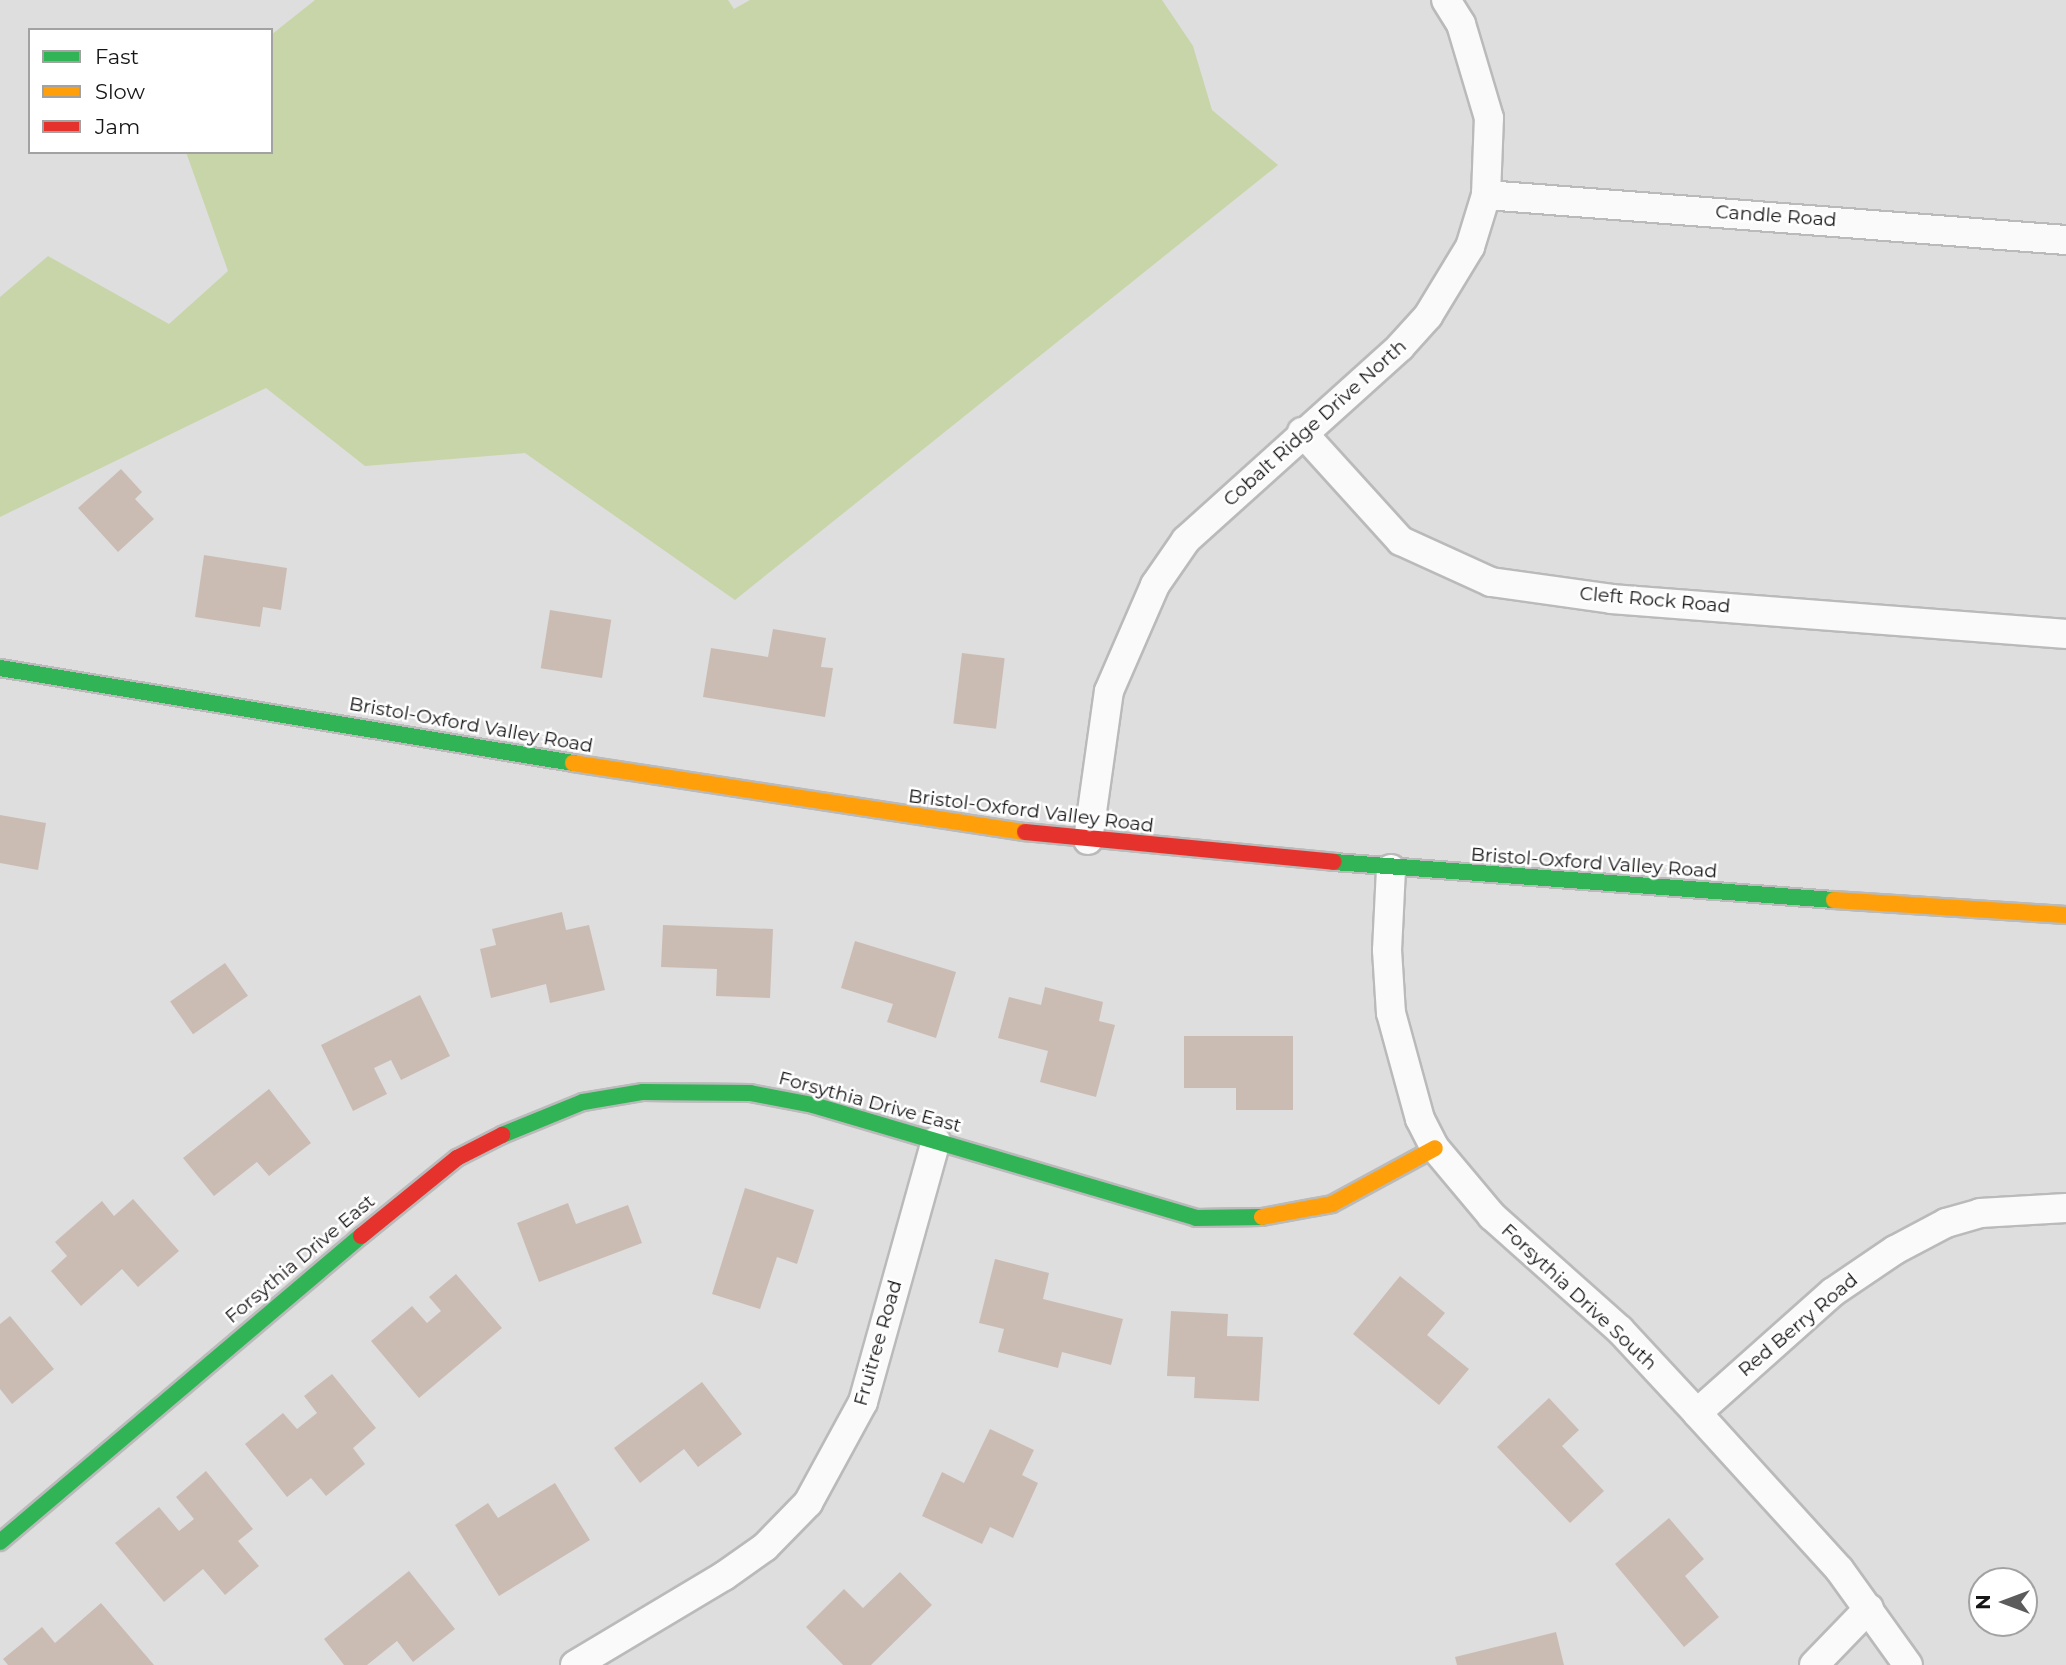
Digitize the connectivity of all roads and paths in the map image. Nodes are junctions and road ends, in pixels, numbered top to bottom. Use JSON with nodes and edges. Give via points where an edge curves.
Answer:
{"nodes":[{"id":1,"x":1446,"y":0,"type":"edge"},
{"id":2,"x":1486,"y":195,"type":"junction"},
{"id":3,"x":2066,"y":240,"type":"edge"},
{"id":4,"x":1303,"y":432,"type":"junction"},
{"id":5,"x":2066,"y":634,"type":"edge"},
{"id":6,"x":0,"y":668,"type":"edge"},
{"id":7,"x":1088,"y":840,"type":"junction"},
{"id":8,"x":1391,"y":869,"type":"junction"},
{"id":9,"x":2066,"y":915,"type":"edge"},
{"id":10,"x":936,"y":1141,"type":"junction"},
{"id":11,"x":1435,"y":1148,"type":"junction"},
{"id":12,"x":2066,"y":1208,"type":"edge"},
{"id":13,"x":1697,"y":1413,"type":"junction"},
{"id":14,"x":0,"y":1542,"type":"edge"},
{"id":15,"x":1869,"y":1608,"type":"junction"},
{"id":16,"x":575,"y":1665,"type":"edge"},
{"id":17,"x":1814,"y":1665,"type":"edge"},
{"id":18,"x":1908,"y":1665,"type":"edge"}],
"edges":[{"from":1,"to":2,"type":"street","name":"Cobalt Ridge Drive North","via":[[1461,24],[1489,118]]},
{"from":2,"to":3,"type":"street","name":"Candle Road"},
{"from":2,"to":4,"type":"street","name":"Cobalt Ridge Drive North","via":[[1470,247],[1428,316],[1400,347]]},
{"from":4,"to":5,"type":"street","name":"Cleft Rock Road","via":[[1401,541],[1492,582],[1612,598]]},
{"from":4,"to":7,"type":"street","name":"Cobalt Ridge Drive North","via":[[1186,540],[1155,585],[1109,691]]},
{"from":6,"to":7,"type":"main road","name":"Bristol-Oxford Valley Road","via":[[874,813]]},
{"from":7,"to":8,"type":"main road","name":"Bristol-Oxford Valley Road"},
{"from":8,"to":9,"type":"main road","name":"Bristol-Oxford Valley Road"},
{"from":8,"to":11,"type":"street","name":"Forsythia Drive South","via":[[1387,950],[1391,1013],[1416,1106]]},
{"from":10,"to":11,"type":"main road","name":"Forsythia Drive East","via":[[1196,1218],[1241,1221],[1332,1204]]},
{"from":10,"to":14,"type":"main road","name":"Forsythia Drive East","via":[[813,1105],[694,1089],[583,1102],[529,1121],[457,1158],[410,1194]]},
{"from":10,"to":16,"type":"street","name":"Fruitree Road","via":[[863,1402],[807,1503],[765,1546],[724,1576]]},
{"from":11,"to":13,"type":"street","name":"Forsythia Drive South","via":[[1492,1216],[1620,1330]]},
{"from":12,"to":13,"type":"street","name":"Red Berry Road","via":[[1980,1213],[1946,1223],[1895,1250],[1833,1292]]},
{"from":13,"to":15,"type":"street","name":"Forsythia Drive South"},
{"from":15,"to":17,"type":"street"},
{"from":15,"to":18,"type":"street","name":"Forsythia Drive South"}]}
